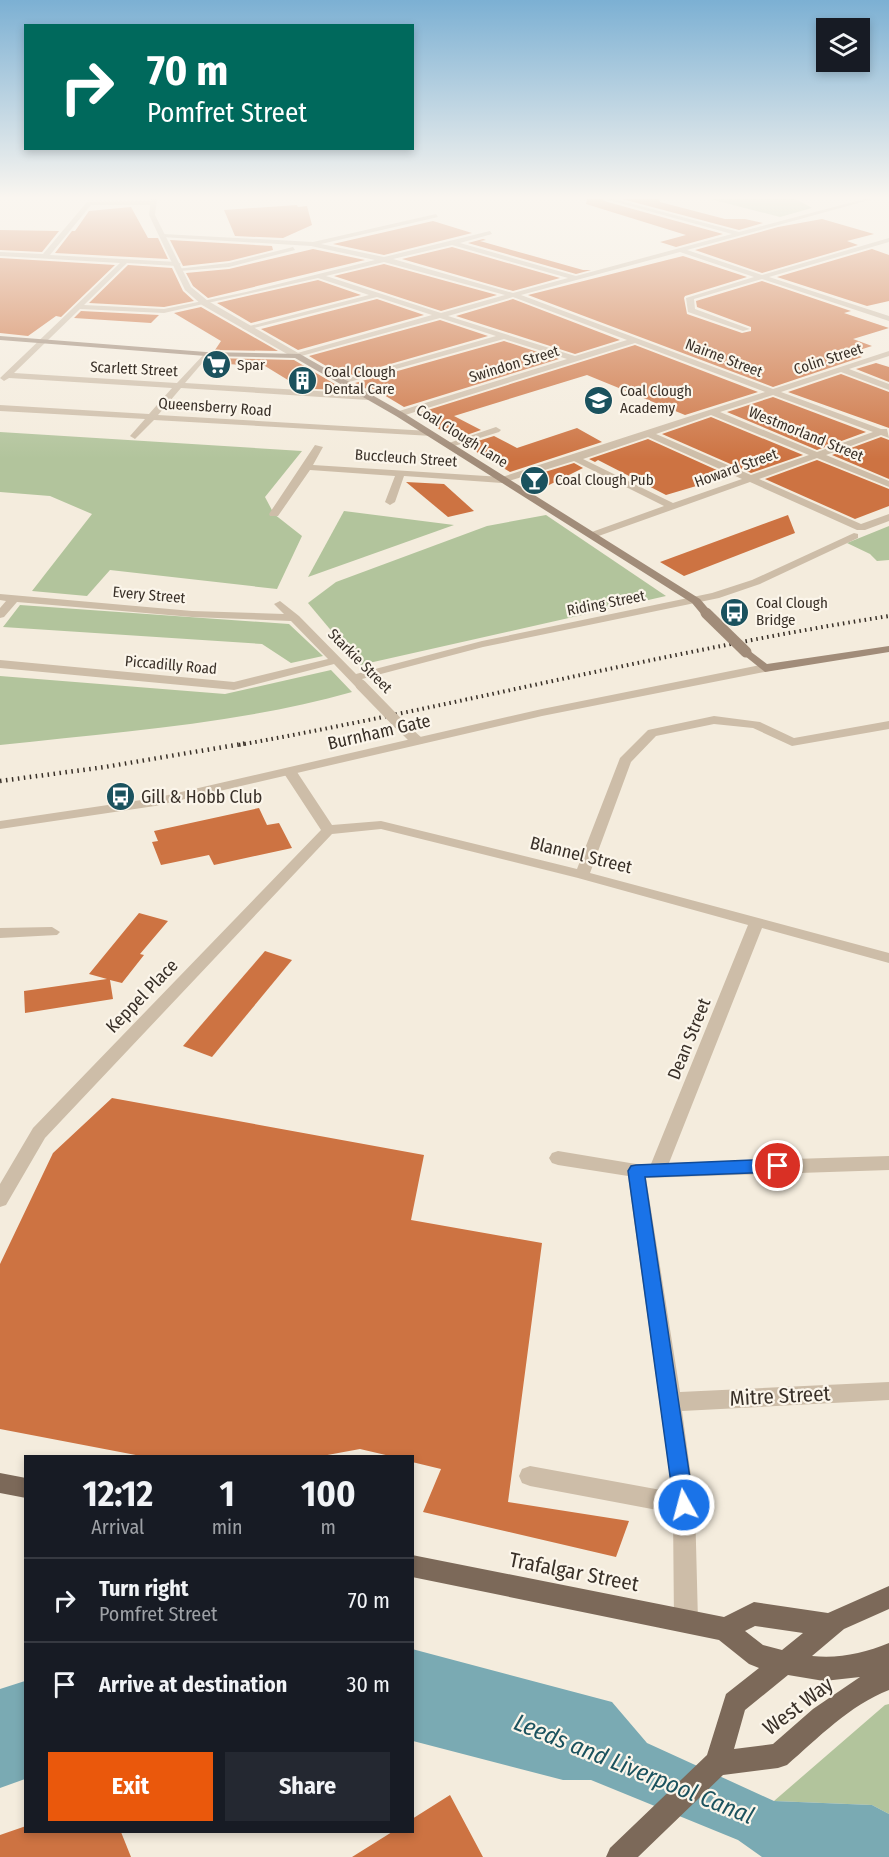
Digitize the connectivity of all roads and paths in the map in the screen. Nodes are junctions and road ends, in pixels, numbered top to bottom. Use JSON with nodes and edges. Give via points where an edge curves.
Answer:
{"nodes":[{"id":1,"x":100,"y":286,"type":"edge"},
{"id":2,"x":187,"y":286,"type":"edge"},
{"id":3,"x":278,"y":286,"type":"edge"},
{"id":4,"x":349,"y":286,"type":"edge"},
{"id":5,"x":480,"y":286,"type":"edge"},
{"id":6,"x":547,"y":286,"type":"edge"},
{"id":7,"x":732,"y":286,"type":"edge"},
{"id":8,"x":788,"y":286,"type":"edge"},
{"id":9,"x":378,"y":295,"type":"junction"},
{"id":10,"x":513,"y":295,"type":"junction"},
{"id":11,"x":205,"y":303,"type":"junction"},
{"id":12,"x":78,"y":307,"type":"junction"},
{"id":13,"x":440,"y":315,"type":"junction"},
{"id":14,"x":889,"y":319,"type":"edge"},
{"id":15,"x":246,"y":328,"type":"junction"},
{"id":16,"x":746,"y":329,"type":"dead end"},
{"id":17,"x":505,"y":336,"type":"junction"},
{"id":18,"x":0,"y":338,"type":"edge"},
{"id":19,"x":636,"y":340,"type":"junction"},
{"id":20,"x":43,"y":341,"type":"junction"},
{"id":21,"x":889,"y":353,"type":"edge"},
{"id":22,"x":206,"y":354,"type":"junction"},
{"id":23,"x":297,"y":356,"type":"junction"},
{"id":24,"x":576,"y":359,"type":"junction"},
{"id":25,"x":841,"y":369,"type":"junction"},
{"id":26,"x":8,"y":375,"type":"junction"},
{"id":27,"x":0,"y":382,"type":"edge"},
{"id":28,"x":345,"y":382,"type":"junction"},
{"id":29,"x":178,"y":385,"type":"junction"},
{"id":30,"x":889,"y":387,"type":"edge"},
{"id":31,"x":774,"y":391,"type":"junction"},
{"id":32,"x":368,"y":397,"type":"junction"},
{"id":33,"x":0,"y":408,"type":"edge"},
{"id":34,"x":711,"y":412,"type":"junction"},
{"id":35,"x":399,"y":414,"type":"junction"},
{"id":36,"x":151,"y":416,"type":"junction"},
{"id":37,"x":496,"y":430,"type":"dead end"},
{"id":38,"x":886,"y":432,"type":"edge"},
{"id":39,"x":429,"y":434,"type":"junction"},
{"id":40,"x":648,"y":434,"type":"junction"},
{"id":41,"x":135,"y":436,"type":"dead end"},
{"id":42,"x":448,"y":445,"type":"junction"},
{"id":43,"x":318,"y":447,"type":"dead end"},
{"id":44,"x":817,"y":455,"type":"junction"},
{"id":45,"x":574,"y":458,"type":"junction"},
{"id":46,"x":307,"y":467,"type":"junction"},
{"id":47,"x":401,"y":472,"type":"junction"},
{"id":48,"x":751,"y":479,"type":"junction"},
{"id":49,"x":502,"y":480,"type":"junction"},
{"id":50,"x":889,"y":484,"type":"edge"},
{"id":51,"x":390,"y":502,"type":"dead end"},
{"id":52,"x":674,"y":507,"type":"junction"},
{"id":53,"x":274,"y":514,"type":"dead end"},
{"id":54,"x":889,"y":517,"type":"edge"},
{"id":55,"x":858,"y":532,"type":"junction"},
{"id":56,"x":593,"y":535,"type":"junction"},
{"id":57,"x":0,"y":597,"type":"edge"},
{"id":58,"x":14,"y":598,"type":"junction"},
{"id":59,"x":696,"y":602,"type":"junction"},
{"id":60,"x":280,"y":604,"type":"dead end"},
{"id":61,"x":0,"y":615,"type":"edge"},
{"id":62,"x":295,"y":618,"type":"junction"},
{"id":63,"x":889,"y":649,"type":"edge"},
{"id":64,"x":337,"y":660,"type":"junction"},
{"id":65,"x":0,"y":664,"type":"edge"},
{"id":66,"x":765,"y":668,"type":"junction"},
{"id":67,"x":358,"y":682,"type":"junction"},
{"id":68,"x":889,"y":725,"type":"edge"},
{"id":69,"x":417,"y":741,"type":"junction"},
{"id":70,"x":290,"y":772,"type":"junction"},
{"id":71,"x":0,"y":825,"type":"edge"},
{"id":72,"x":328,"y":830,"type":"junction"},
{"id":73,"x":582,"y":875,"type":"junction"},
{"id":74,"x":757,"y":922,"type":"junction"},
{"id":75,"x":52,"y":932,"type":"dead end"},
{"id":76,"x":0,"y":933,"type":"edge"},
{"id":77,"x":889,"y":958,"type":"edge"},
{"id":78,"x":558,"y":1158,"type":"dead end"},
{"id":79,"x":889,"y":1163,"type":"edge"},
{"id":80,"x":657,"y":1170,"type":"junction"},
{"id":81,"x":636,"y":1171,"type":"junction"},
{"id":82,"x":0,"y":1200,"type":"edge"},
{"id":83,"x":889,"y":1390,"type":"edge"},
{"id":84,"x":671,"y":1402,"type":"junction"},
{"id":85,"x":530,"y":1476,"type":"dead end"},
{"id":86,"x":0,"y":1483,"type":"edge"},
{"id":87,"x":24,"y":1488,"type":"edge"},
{"id":88,"x":684,"y":1505,"type":"junction"},
{"id":89,"x":414,"y":1566,"type":"edge"},
{"id":90,"x":889,"y":1597,"type":"edge"},
{"id":91,"x":686,"y":1621,"type":"junction"},
{"id":92,"x":832,"y":1625,"type":"junction"},
{"id":93,"x":725,"y":1629,"type":"junction"},
{"id":94,"x":889,"y":1655,"type":"edge"},
{"id":95,"x":785,"y":1662,"type":"junction"},
{"id":96,"x":889,"y":1678,"type":"edge"},
{"id":97,"x":717,"y":1763,"type":"junction"},
{"id":98,"x":623,"y":1854,"type":"edge"}],
"edges":[{"from":1,"to":12,"type":"street"},
{"from":2,"to":11,"type":"street","name":"Coal Clough Lane"},
{"from":3,"to":11,"type":"street"},
{"from":4,"to":9,"type":"street"},
{"from":5,"to":10,"type":"street","name":"Nairne Street"},
{"from":6,"to":10,"type":"street"},
{"from":7,"to":16,"type":"street","via":[[690,298],[691,310]]},
{"from":8,"to":14,"type":"street"},
{"from":9,"to":13,"type":"street"},
{"from":9,"to":15,"type":"street"},
{"from":10,"to":13,"type":"street"},
{"from":10,"to":19,"type":"street","name":"Nairne Street"},
{"from":11,"to":12,"type":"street","via":[[164,310]]},
{"from":11,"to":15,"type":"street","name":"Coal Clough Lane"},
{"from":12,"to":20,"type":"street"},
{"from":13,"to":17,"type":"street"},
{"from":13,"to":23,"type":"street"},
{"from":15,"to":23,"type":"street","name":"Coal Clough Lane"},
{"from":17,"to":24,"type":"street"},
{"from":17,"to":28,"type":"street"},
{"from":18,"to":20,"type":"main road"},
{"from":19,"to":24,"type":"street","name":"Swindon Street"},
{"from":19,"to":31,"type":"street","name":"Nairne Street"},
{"from":20,"to":22,"type":"main road"},
{"from":20,"to":26,"type":"street"},
{"from":21,"to":25,"type":"street","name":"Colin Street"},
{"from":22,"to":23,"type":"main road"},
{"from":22,"to":29,"type":"street"},
{"from":23,"to":28,"type":"main road","name":"Coal Clough Lane"},
{"from":24,"to":35,"type":"street","name":"Swindon Street"},
{"from":25,"to":30,"type":"street"},
{"from":25,"to":31,"type":"street","name":"Colin Street"},
{"from":26,"to":27,"type":"street"},
{"from":26,"to":29,"type":"street","name":"Scarlett Street"},
{"from":28,"to":32,"type":"main road","name":"Coal Clough Lane"},
{"from":29,"to":32,"type":"street","name":"Scarlett Street"},
{"from":29,"to":36,"type":"street"},
{"from":31,"to":34,"type":"street","name":"Colin Street"},
{"from":31,"to":38,"type":"street","name":"Nairne Street"},
{"from":32,"to":35,"type":"main road","name":"Coal Clough Lane"},
{"from":33,"to":36,"type":"street","name":"Queensberry Road"},
{"from":34,"to":40,"type":"street","name":"Colin Street"},
{"from":34,"to":44,"type":"street","name":"Westmorland Street"},
{"from":35,"to":39,"type":"main road","name":"Coal Clough Lane"},
{"from":36,"to":39,"type":"street","name":"Queensberry Road"},
{"from":36,"to":41,"type":"street"},
{"from":37,"to":42,"type":"street"},
{"from":38,"to":44,"type":"street","name":"Howard Street"},
{"from":39,"to":42,"type":"main road","name":"Coal Clough Lane"},
{"from":40,"to":45,"type":"street","name":"Colin Street"},
{"from":40,"to":48,"type":"street"},
{"from":42,"to":49,"type":"main road","name":"Coal Clough Lane"},
{"from":43,"to":46,"type":"street"},
{"from":44,"to":48,"type":"street","name":"Howard Street"},
{"from":44,"to":50,"type":"street","name":"Westmorland Street"},
{"from":45,"to":49,"type":"street","name":"Colin Street"},
{"from":45,"to":52,"type":"street"},
{"from":46,"to":47,"type":"street","name":"Buccleuch Street"},
{"from":46,"to":53,"type":"street"},
{"from":47,"to":49,"type":"street","name":"Buccleuch Street"},
{"from":47,"to":51,"type":"street"},
{"from":48,"to":52,"type":"street","name":"Howard Street"},
{"from":48,"to":55,"type":"street"},
{"from":49,"to":56,"type":"main road","name":"Coal Clough Lane"},
{"from":52,"to":56,"type":"street","name":"Howard Street"},
{"from":54,"to":55,"type":"street","name":"Riding Street"},
{"from":55,"to":59,"type":"street","name":"Riding Street","via":[[756,582]]},
{"from":56,"to":59,"type":"main road","name":"Coal Clough Lane"},
{"from":57,"to":58,"type":"street","name":"Every Street"},
{"from":58,"to":61,"type":"street"},
{"from":58,"to":62,"type":"street","name":"Every Street","via":[[192,614]]},
{"from":59,"to":66,"type":"main road","name":"Coal Clough Lane","bridge":true},
{"from":59,"to":67,"type":"street","name":"Riding Street","via":[[482,644]]},
{"from":60,"to":62,"type":"street","name":"Starkie Street"},
{"from":62,"to":64,"type":"street","name":"Starkie Street"},
{"from":63,"to":66,"type":"main road"},
{"from":64,"to":65,"type":"street","name":"Piccadilly Road","via":[[234,686]]},
{"from":64,"to":67,"type":"street","name":"Starkie Street"},
{"from":66,"to":69,"type":"street","name":"Burnham Gate"},
{"from":67,"to":69,"type":"street","name":"Starkie Street","bridge":true},
{"from":68,"to":73,"type":"street","via":[[792,742],[756,726],[714,720],[652,733],[626,761]]},
{"from":69,"to":70,"type":"street","name":"Burnham Gate"},
{"from":70,"to":71,"type":"street","name":"Burnham Gate","via":[[105,812]]},
{"from":70,"to":72,"type":"street"},
{"from":72,"to":73,"type":"street","name":"Blannel Street","via":[[381,825]]},
{"from":72,"to":82,"type":"street","name":"Keppel Place","via":[[39,1133]]},
{"from":73,"to":74,"type":"street","name":"Blannel Street"},
{"from":74,"to":77,"type":"street","name":"Blannel Street"},
{"from":74,"to":80,"type":"street","name":"Dean Street"},
{"from":75,"to":76,"type":"street"},
{"from":78,"to":81,"type":"street"},
{"from":79,"to":80,"type":"street"},
{"from":80,"to":81,"type":"street"},
{"from":81,"to":84,"type":"street"},
{"from":83,"to":84,"type":"street","name":"Mitre Street"},
{"from":84,"to":88,"type":"street"},
{"from":85,"to":88,"type":"street"},
{"from":86,"to":87,"type":"main road"},
{"from":88,"to":91,"type":"street"},
{"from":89,"to":91,"type":"main road","name":"Trafalgar Street"},
{"from":90,"to":92,"type":"main road","name":"West Way"},
{"from":91,"to":93,"type":"main road","name":"Trafalgar Street"},
{"from":92,"to":93,"type":"main road","via":[[754,1614]]},
{"from":92,"to":95,"type":"main road","name":"West Way"},
{"from":93,"to":95,"type":"main road","name":"West Way","via":[[757,1656]]},
{"from":94,"to":95,"type":"main road","name":"West Way","via":[[864,1665],[824,1669]]},
{"from":95,"to":97,"type":"main road","name":"West Way","via":[[735,1703]]},
{"from":96,"to":97,"type":"main road","name":"West Way","via":[[868,1686],[822,1718],[778,1756]]},
{"from":97,"to":98,"type":"main road"}]}
